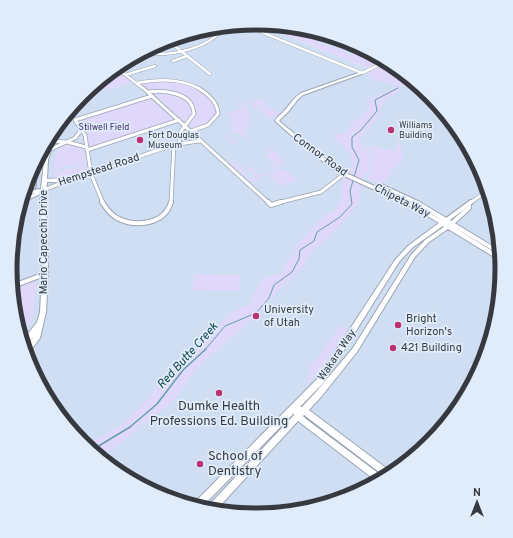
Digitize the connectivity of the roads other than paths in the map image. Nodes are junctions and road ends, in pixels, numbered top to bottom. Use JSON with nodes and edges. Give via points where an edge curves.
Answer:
{"nodes":[{"id":1,"x":255,"y":30,"type":"edge"},
{"id":2,"x":220,"y":33,"type":"edge"},
{"id":3,"x":173,"y":45,"type":"edge"},
{"id":4,"x":180,"y":51,"type":"junction"},
{"id":5,"x":153,"y":53,"type":"edge"},
{"id":6,"x":187,"y":56,"type":"junction"},
{"id":7,"x":173,"y":61,"type":"dead end"},
{"id":8,"x":379,"y":64,"type":"edge"},
{"id":9,"x":155,"y":66,"type":"dead end"},
{"id":10,"x":121,"y":72,"type":"edge"},
{"id":11,"x":362,"y":73,"type":"junction"},
{"id":12,"x":210,"y":74,"type":"dead end"},
{"id":13,"x":125,"y":75,"type":"junction"},
{"id":14,"x":137,"y":83,"type":"junction"},
{"id":15,"x":148,"y":92,"type":"junction"},
{"id":16,"x":152,"y":96,"type":"junction"},
{"id":17,"x":179,"y":120,"type":"junction"},
{"id":18,"x":184,"y":125,"type":"junction"},
{"id":19,"x":82,"y":129,"type":"junction"},
{"id":20,"x":192,"y":131,"type":"junction"},
{"id":21,"x":54,"y":141,"type":"edge"},
{"id":22,"x":201,"y":141,"type":"junction"},
{"id":23,"x":68,"y":142,"type":"junction"},
{"id":24,"x":176,"y":144,"type":"junction"},
{"id":25,"x":87,"y":149,"type":"junction"},
{"id":26,"x":47,"y":152,"type":"edge"},
{"id":27,"x":46,"y":155,"type":"edge"},
{"id":28,"x":92,"y":173,"type":"junction"},
{"id":29,"x":346,"y":175,"type":"junction"},
{"id":30,"x":45,"y":180,"type":"junction"},
{"id":31,"x":66,"y":180,"type":"junction"},
{"id":32,"x":369,"y":184,"type":"joint"},
{"id":33,"x":44,"y":190,"type":"junction"},
{"id":34,"x":30,"y":193,"type":"edge"},
{"id":35,"x":484,"y":194,"type":"edge"},
{"id":36,"x":28,"y":198,"type":"edge"},
{"id":37,"x":469,"y":206,"type":"junction"},
{"id":38,"x":448,"y":223,"type":"junction"},
{"id":39,"x":495,"y":250,"type":"edge"},
{"id":40,"x":495,"y":256,"type":"edge"},
{"id":41,"x":45,"y":274,"type":"junction"},
{"id":42,"x":18,"y":284,"type":"edge"},
{"id":43,"x":40,"y":323,"type":"junction"},
{"id":44,"x":28,"y":339,"type":"edge"},
{"id":45,"x":30,"y":347,"type":"edge"},
{"id":46,"x":293,"y":408,"type":"junction"},
{"id":47,"x":301,"y":414,"type":"junction"},
{"id":48,"x":384,"y":471,"type":"edge"},
{"id":49,"x":376,"y":476,"type":"edge"},
{"id":50,"x":201,"y":502,"type":"edge"},
{"id":51,"x":215,"y":505,"type":"edge"}],
"edges":[{"from":1,"to":11,"type":"street"},
{"from":2,"to":4,"type":"street","via":[[217,37]]},
{"from":3,"to":4,"type":"street"},
{"from":4,"to":5,"type":"street","via":[[162,55]]},
{"from":4,"to":6,"type":"street"},
{"from":6,"to":7,"type":"street"},
{"from":6,"to":12,"type":"street"},
{"from":8,"to":11,"type":"street"},
{"from":9,"to":13,"type":"street"},
{"from":10,"to":13,"type":"street"},
{"from":11,"to":29,"type":"street","name":"Connor Road","via":[[302,94],[294,100],[289,111],[277,119],[294,136]]},
{"from":13,"to":14,"type":"street"},
{"from":14,"to":15,"type":"street"},
{"from":14,"to":20,"type":"street","via":[[176,81],[207,94],[217,106],[218,114],[208,125]]},
{"from":15,"to":16,"type":"street"},
{"from":15,"to":18,"type":"street","via":[[173,92],[186,100],[195,111]]},
{"from":16,"to":17,"type":"street"},
{"from":16,"to":19,"type":"street","via":[[75,120]]},
{"from":17,"to":18,"type":"street"},
{"from":17,"to":25,"type":"street"},
{"from":18,"to":20,"type":"street"},
{"from":18,"to":24,"type":"street"},
{"from":19,"to":23,"type":"street","via":[[77,137]]},
{"from":19,"to":25,"type":"street"},
{"from":20,"to":22,"type":"street"},
{"from":21,"to":23,"type":"street"},
{"from":22,"to":24,"type":"street","name":"Hempstead Road"},
{"from":22,"to":29,"type":"street","via":[[271,205],[321,192]]},
{"from":23,"to":25,"type":"street"},
{"from":23,"to":26,"type":"street"},
{"from":24,"to":28,"type":"street","name":"Hempstead Road"},
{"from":24,"to":28,"type":"street","via":[[172,176],[173,201],[163,216],[152,221],[136,224],[113,217],[101,203]]},
{"from":25,"to":28,"type":"street"},
{"from":27,"to":30,"type":"street","name":"Mario Capecchi Drive"},
{"from":28,"to":31,"type":"street","name":"Hempstead Road"},
{"from":29,"to":32,"type":"street","name":"Connor Road"},
{"from":30,"to":31,"type":"street"},
{"from":30,"to":33,"type":"street","name":"Mario Capecchi Drive"},
{"from":31,"to":33,"type":"street","name":"Hempstead Road"},
{"from":32,"to":38,"type":"street","name":"Chipeta Way"},
{"from":33,"to":34,"type":"street"},
{"from":33,"to":36,"type":"street"},
{"from":33,"to":41,"type":"street","name":"Mario Capecchi Drive"},
{"from":35,"to":37,"type":"street","name":"Wakara Way"},
{"from":37,"to":38,"type":"street","name":"Wakara Way"},
{"from":37,"to":38,"type":"street","name":"Wakara Way","via":[[465,206]]},
{"from":38,"to":39,"type":"street","name":"Chipeta Way"},
{"from":38,"to":40,"type":"street","name":"Chipeta Way"},
{"from":38,"to":46,"type":"street","name":"Wakara Way","via":[[412,246],[399,258],[321,380]]},
{"from":38,"to":47,"type":"street","name":"Wakara Way","via":[[413,256],[356,350]]},
{"from":41,"to":42,"type":"street"},
{"from":41,"to":43,"type":"street","name":"Mario Capecchi Drive"},
{"from":43,"to":44,"type":"street","name":"Mario Capecchi Drive"},
{"from":43,"to":45,"type":"street","name":"Mario Capecchi Drive","via":[[37,338]]},
{"from":46,"to":47,"type":"street"},
{"from":46,"to":50,"type":"street","name":"Wakara Way"},
{"from":47,"to":48,"type":"street"},
{"from":47,"to":49,"type":"street"},
{"from":47,"to":51,"type":"street","name":"Wakara Way"}]}
